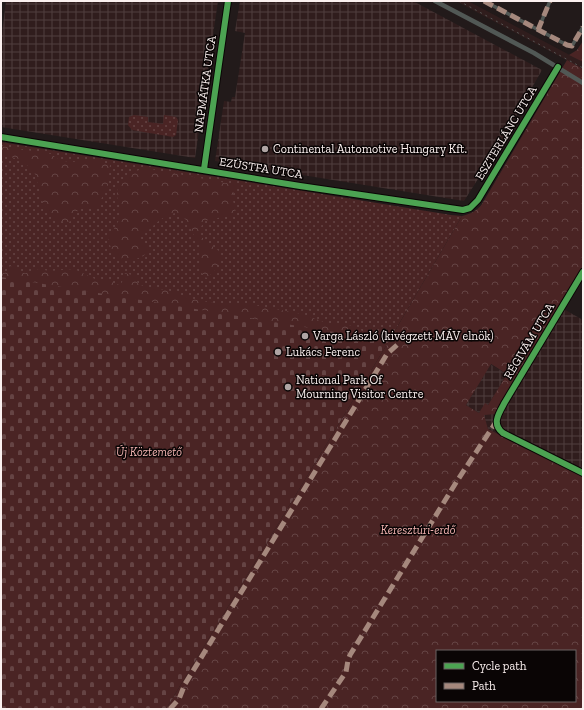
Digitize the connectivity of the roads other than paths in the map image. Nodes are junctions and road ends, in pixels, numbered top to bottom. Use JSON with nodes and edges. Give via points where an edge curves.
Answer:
{"nodes":[{"id":1,"x":228,"y":1,"type":"edge"},
{"id":2,"x":435,"y":1,"type":"edge"},
{"id":3,"x":484,"y":1,"type":"edge"},
{"id":4,"x":550,"y":1,"type":"edge"},
{"id":5,"x":583,"y":27,"type":"edge"},
{"id":6,"x":538,"y":30,"type":"junction"},
{"id":7,"x":558,"y":67,"type":"junction"},
{"id":8,"x":583,"y":83,"type":"edge"},
{"id":9,"x":1,"y":137,"type":"edge"},
{"id":10,"x":204,"y":170,"type":"junction"},
{"id":11,"x":470,"y":208,"type":"joint"},
{"id":12,"x":583,"y":272,"type":"edge"},
{"id":13,"x":583,"y":473,"type":"edge"}],
"edges":[{"from":1,"to":10,"type":"street","name":"NAPMÁTKA UTCA"},
{"from":2,"to":7,"type":"street"},
{"from":3,"to":6,"type":"street"},
{"from":4,"to":6,"type":"street"},
{"from":5,"to":6,"type":"street","via":[[572,46]]},
{"from":7,"to":8,"type":"street"},
{"from":7,"to":11,"type":"street","name":"ESZTERLÁNC UTCA","via":[[478,200]]},
{"from":9,"to":10,"type":"street","name":"EZÜSTFA UTCA"},
{"from":10,"to":11,"type":"street","name":"EZÜSTFA UTCA","via":[[457,210]]},
{"from":12,"to":13,"type":"street","name":"RÉGIVÁM UTCA","via":[[498,414],[496,422],[503,433]]}]}
